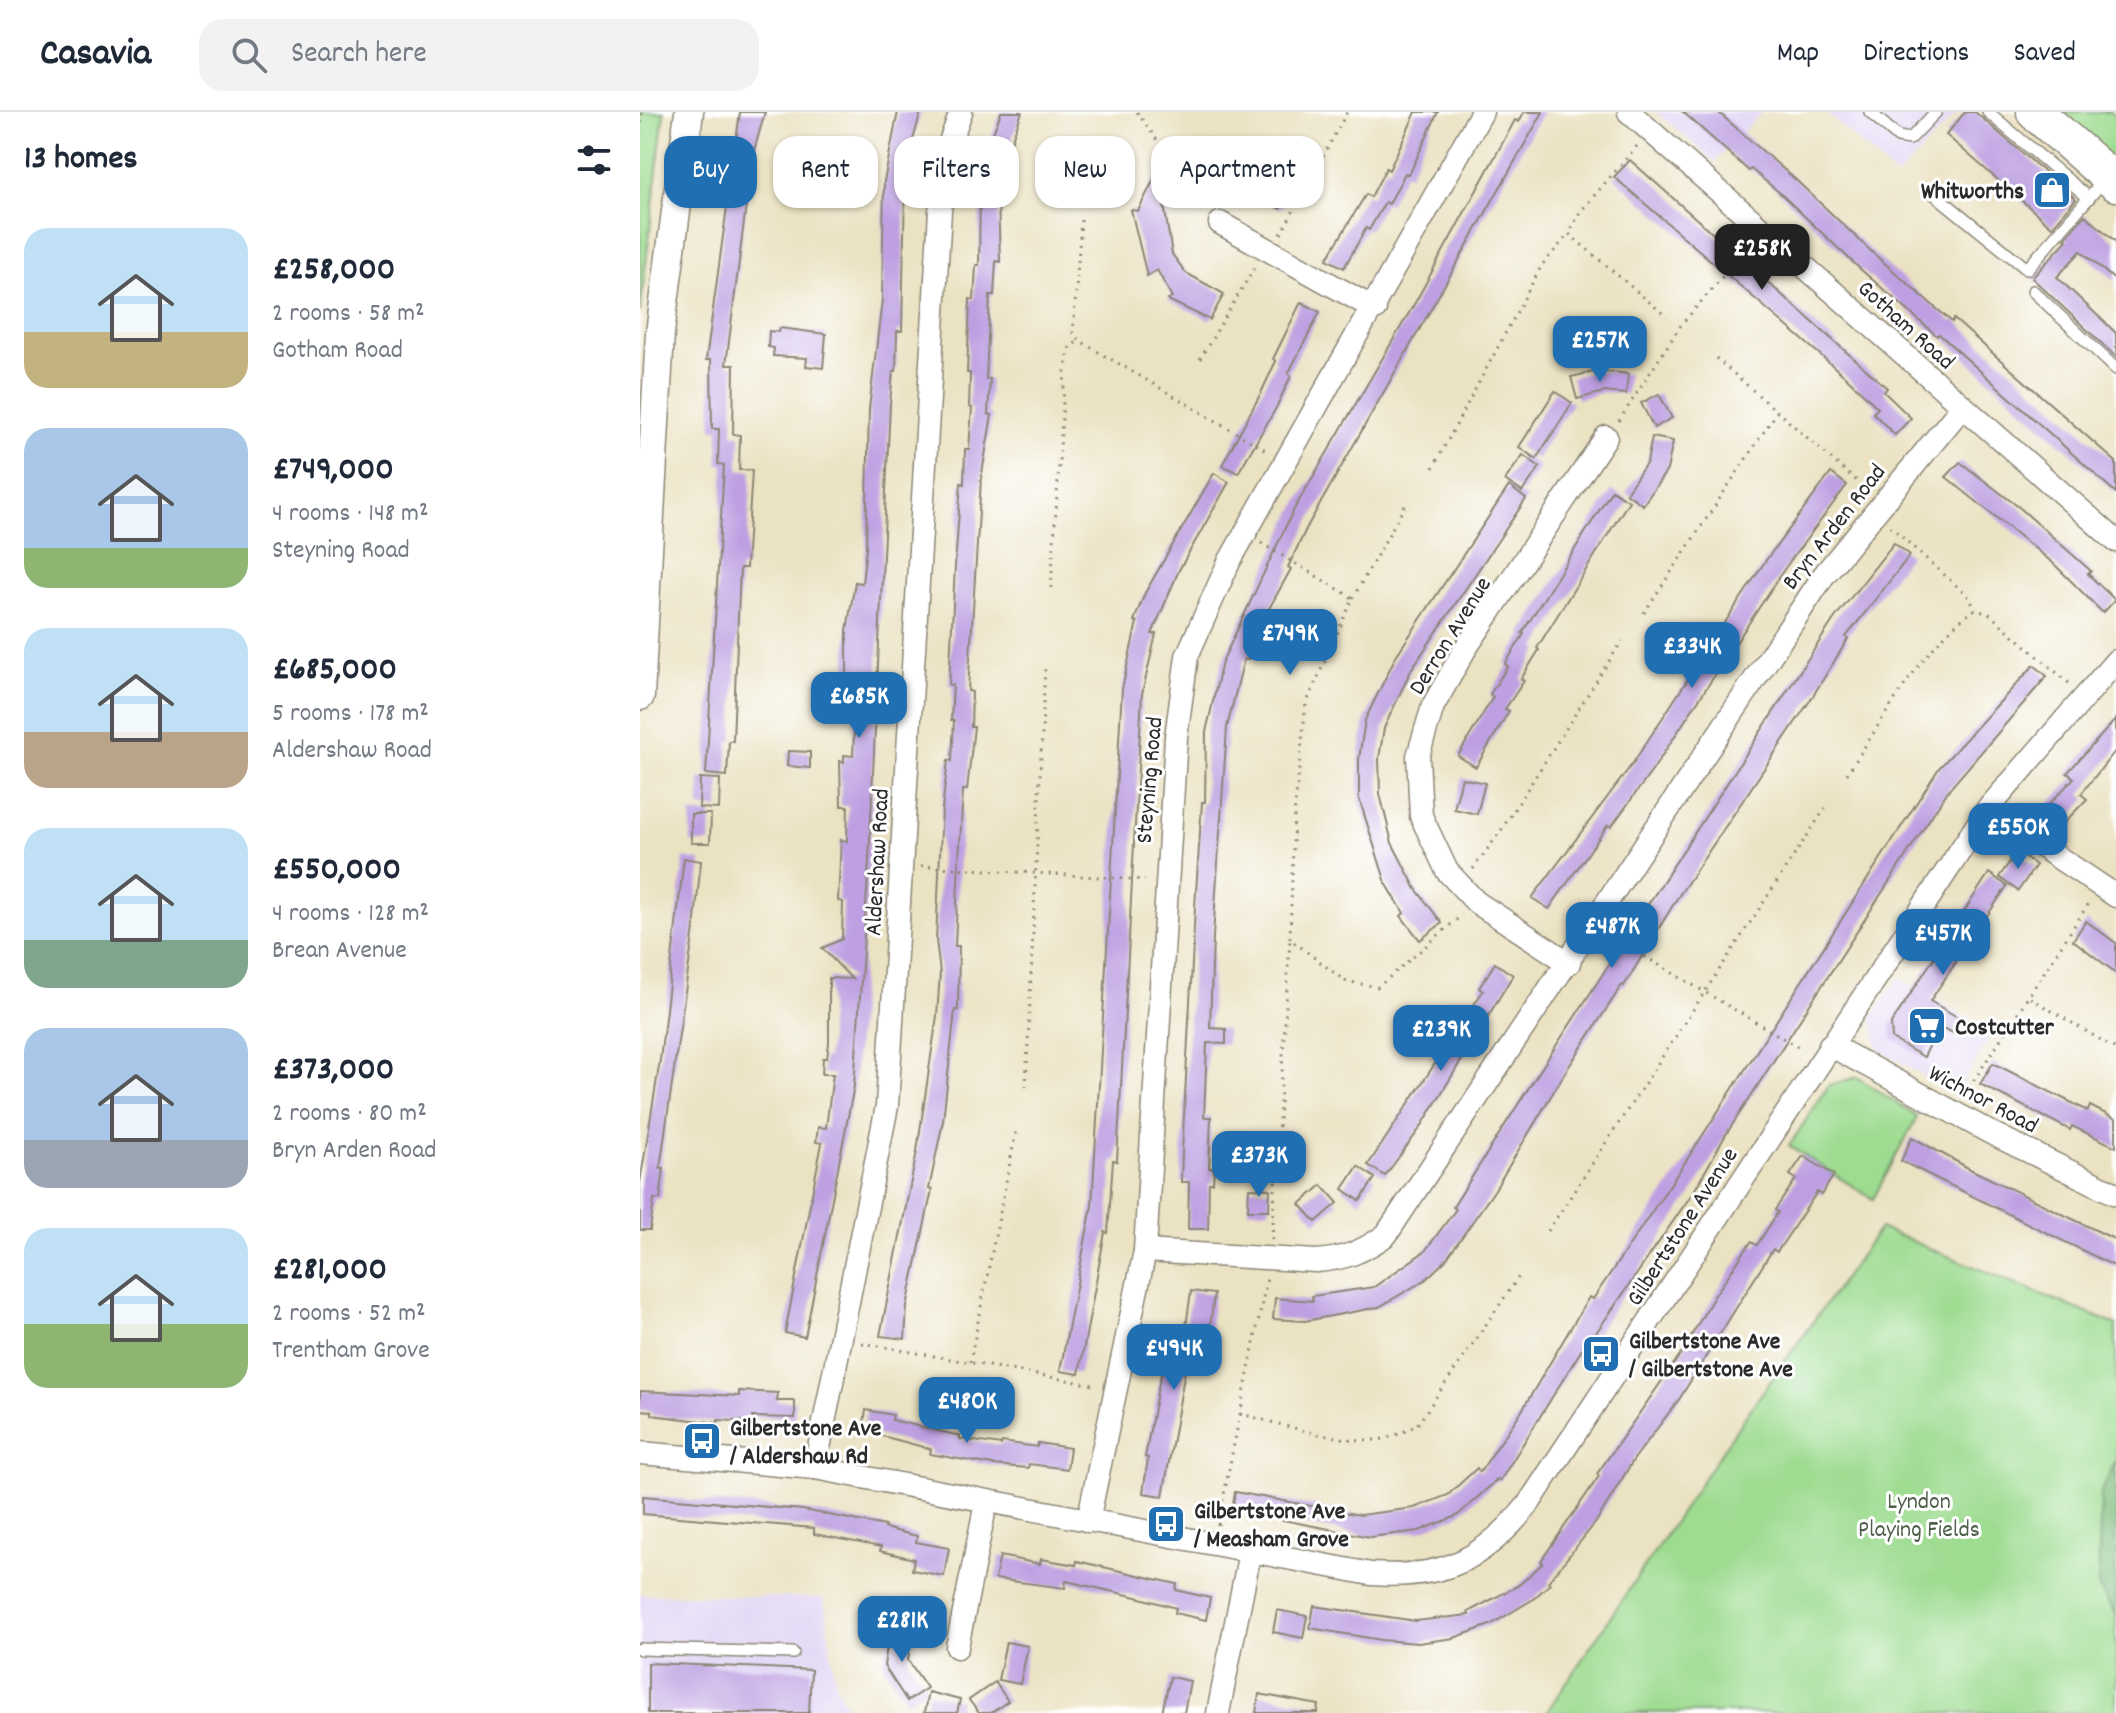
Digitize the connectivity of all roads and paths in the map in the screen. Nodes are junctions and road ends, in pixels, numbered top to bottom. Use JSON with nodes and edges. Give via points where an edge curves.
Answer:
{"nodes":[{"id":1,"x":642,"y":112,"type":"edge"},
{"id":2,"x":689,"y":112,"type":"edge"},
{"id":3,"x":961,"y":112,"type":"edge"},
{"id":4,"x":1137,"y":112,"type":"edge"},
{"id":5,"x":1346,"y":112,"type":"edge"},
{"id":6,"x":1482,"y":112,"type":"edge"},
{"id":7,"x":1629,"y":112,"type":"edge"},
{"id":8,"x":1870,"y":112,"type":"edge"},
{"id":9,"x":1936,"y":112,"type":"edge"},
{"id":10,"x":1988,"y":112,"type":"edge"},
{"id":11,"x":2035,"y":112,"type":"edge"},
{"id":12,"x":641,"y":122,"type":"edge"},
{"id":13,"x":1651,"y":129,"type":"junction"},
{"id":14,"x":640,"y":137,"type":"edge"},
{"id":15,"x":2104,"y":185,"type":"edge"},
{"id":16,"x":1932,"y":192,"type":"dead end"},
{"id":17,"x":1081,"y":220,"type":"dead end"},
{"id":18,"x":1220,"y":223,"type":"joint"},
{"id":19,"x":1763,"y":230,"type":"junction"},
{"id":20,"x":1569,"y":234,"type":"junction"},
{"id":21,"x":1269,"y":249,"type":"junction"},
{"id":22,"x":2033,"y":291,"type":"dead end"},
{"id":23,"x":1375,"y":309,"type":"junction"},
{"id":24,"x":1667,"y":317,"type":"dead end"},
{"id":25,"x":1080,"y":341,"type":"junction"},
{"id":26,"x":1716,"y":358,"type":"dead end"},
{"id":27,"x":1200,"y":359,"type":"dead end"},
{"id":28,"x":2116,"y":369,"type":"edge"},
{"id":29,"x":1962,"y":407,"type":"junction"},
{"id":30,"x":1777,"y":412,"type":"junction"},
{"id":31,"x":1606,"y":437,"type":"joint"},
{"id":32,"x":1286,"y":463,"type":"junction"},
{"id":33,"x":1433,"y":468,"type":"dead end"},
{"id":34,"x":1407,"y":502,"type":"dead end"},
{"id":35,"x":1878,"y":508,"type":"junction"},
{"id":36,"x":1245,"y":533,"type":"junction"},
{"id":37,"x":2116,"y":541,"type":"edge"},
{"id":38,"x":1051,"y":588,"type":"dead end"},
{"id":39,"x":1353,"y":598,"type":"junction"},
{"id":40,"x":1974,"y":610,"type":"junction"},
{"id":41,"x":1644,"y":613,"type":"dead end"},
{"id":42,"x":1622,"y":641,"type":"dead end"},
{"id":43,"x":2116,"y":661,"type":"edge"},
{"id":44,"x":1045,"y":666,"type":"dead end"},
{"id":45,"x":640,"y":696,"type":"edge"},
{"id":46,"x":2084,"y":698,"type":"junction"},
{"id":47,"x":1847,"y":774,"type":"dead end"},
{"id":48,"x":1826,"y":807,"type":"dead end"},
{"id":49,"x":1987,"y":810,"type":"junction"},
{"id":50,"x":901,"y":865,"type":"junction"},
{"id":51,"x":1034,"y":873,"type":"junction"},
{"id":52,"x":1166,"y":881,"type":"junction"},
{"id":53,"x":1460,"y":885,"type":"junction"},
{"id":54,"x":2108,"y":890,"type":"edge"},
{"id":55,"x":1476,"y":902,"type":"junction"},
{"id":56,"x":1593,"y":926,"type":"junction"},
{"id":57,"x":1290,"y":939,"type":"junction"},
{"id":58,"x":1569,"y":963,"type":"junction"},
{"id":59,"x":1705,"y":993,"type":"junction"},
{"id":60,"x":2030,"y":998,"type":"junction"},
{"id":61,"x":2116,"y":1049,"type":"edge"},
{"id":62,"x":1825,"y":1053,"type":"junction"},
{"id":63,"x":1026,"y":1087,"type":"dead end"},
{"id":64,"x":1953,"y":1112,"type":"junction"},
{"id":65,"x":1016,"y":1132,"type":"dead end"},
{"id":66,"x":2116,"y":1194,"type":"edge"},
{"id":67,"x":1548,"y":1231,"type":"dead end"},
{"id":68,"x":1145,"y":1251,"type":"junction"},
{"id":69,"x":1270,"y":1260,"type":"junction"},
{"id":70,"x":1520,"y":1275,"type":"dead end"},
{"id":71,"x":840,"y":1340,"type":"junction"},
{"id":72,"x":970,"y":1362,"type":"junction"},
{"id":73,"x":1118,"y":1389,"type":"junction"},
{"id":74,"x":1240,"y":1414,"type":"junction"},
{"id":75,"x":640,"y":1453,"type":"edge"},
{"id":76,"x":815,"y":1468,"type":"junction"},
{"id":77,"x":986,"y":1503,"type":"junction"},
{"id":78,"x":1088,"y":1521,"type":"junction"},
{"id":79,"x":1214,"y":1545,"type":"junction"},
{"id":80,"x":1250,"y":1552,"type":"junction"},
{"id":81,"x":957,"y":1647,"type":"dead end"},
{"id":82,"x":640,"y":1649,"type":"edge"},
{"id":83,"x":793,"y":1653,"type":"dead end"},
{"id":84,"x":1218,"y":1713,"type":"edge"}],
"edges":[{"from":1,"to":12,"type":"path"},
{"from":2,"to":45,"type":"street","via":[[660,333]]},
{"from":3,"to":50,"type":"street","name":"Aldershaw Road","via":[[950,142],[940,211]]},
{"from":4,"to":18,"type":"path","via":[[1199,203]]},
{"from":5,"to":21,"type":"path"},
{"from":6,"to":23,"type":"street","name":"Steyning Road"},
{"from":7,"to":13,"type":"street","name":"Gotham Road"},
{"from":8,"to":9,"type":"lane","via":[[1898,137],[1910,139]]},
{"from":10,"to":15,"type":"lane"},
{"from":11,"to":15,"type":"highway"},
{"from":12,"to":14,"type":"path"},
{"from":13,"to":19,"type":"street","name":"Gotham Road"},
{"from":13,"to":20,"type":"path","via":[[1580,212]]},
{"from":15,"to":16,"type":"lane","via":[[2027,269]]},
{"from":17,"to":25,"type":"path","via":[[1073,333]]},
{"from":18,"to":21,"type":"street"},
{"from":19,"to":29,"type":"street","name":"Gotham Road"},
{"from":19,"to":31,"type":"path","via":[[1681,325]]},
{"from":20,"to":24,"type":"path"},
{"from":20,"to":33,"type":"path","via":[[1542,265]]},
{"from":21,"to":23,"type":"street"},
{"from":21,"to":27,"type":"path"},
{"from":22,"to":28,"type":"lane"},
{"from":23,"to":32,"type":"street","name":"Steyning Road"},
{"from":25,"to":32,"type":"path"},
{"from":25,"to":38,"type":"path","via":[[1070,346],[1065,371]]},
{"from":26,"to":30,"type":"path"},
{"from":29,"to":35,"type":"street","name":"Bryn Arden Road"},
{"from":29,"to":37,"type":"street","name":"Gotham Road"},
{"from":30,"to":35,"type":"path"},
{"from":30,"to":41,"type":"path"},
{"from":31,"to":53,"type":"street","name":"Derron Avenue","via":[[1464,651],[1424,728],[1417,771],[1421,816],[1432,845]]},
{"from":32,"to":36,"type":"street","name":"Steyning Road"},
{"from":34,"to":39,"type":"path"},
{"from":35,"to":40,"type":"path","via":[[1971,599]]},
{"from":35,"to":56,"type":"street","name":"Bryn Arden Road","via":[[1824,575]]},
{"from":36,"to":39,"type":"path"},
{"from":36,"to":52,"type":"street","name":"Steyning Road","via":[[1187,656]]},
{"from":39,"to":57,"type":"path","via":[[1306,704],[1294,816]]},
{"from":40,"to":46,"type":"path","via":[[1988,613]]},
{"from":40,"to":47,"type":"path","via":[[1929,655]]},
{"from":42,"to":53,"type":"path","via":[[1500,832]]},
{"from":43,"to":46,"type":"street","name":"Gilbertstone Avenue"},
{"from":44,"to":51,"type":"path"},
{"from":46,"to":49,"type":"street","name":"Gilbertstone Avenue"},
{"from":48,"to":59,"type":"path"},
{"from":49,"to":54,"type":"street"},
{"from":49,"to":62,"type":"street","name":"Gilbertstone Avenue"},
{"from":50,"to":51,"type":"path"},
{"from":50,"to":71,"type":"street","name":"Aldershaw Road","via":[[887,1106]]},
{"from":51,"to":52,"type":"path"},
{"from":51,"to":63,"type":"path"},
{"from":52,"to":68,"type":"street","name":"Steyning Road"},
{"from":53,"to":55,"type":"street","name":"Derron Avenue"},
{"from":54,"to":60,"type":"path"},
{"from":55,"to":57,"type":"path","via":[[1378,987],[1345,981]]},
{"from":55,"to":58,"type":"street","name":"Derron Avenue"},
{"from":56,"to":58,"type":"street","name":"Bryn Arden Road"},
{"from":56,"to":59,"type":"path"},
{"from":57,"to":69,"type":"path"},
{"from":58,"to":69,"type":"street","name":"Bryn Arden Road","via":[[1386,1235],[1342,1259]]},
{"from":59,"to":62,"type":"path"},
{"from":59,"to":67,"type":"path"},
{"from":60,"to":61,"type":"path"},
{"from":60,"to":64,"type":"path"},
{"from":62,"to":64,"type":"street","name":"Wichnor Road"},
{"from":62,"to":80,"type":"street","name":"Gilbertstone Avenue","via":[[1505,1533],[1478,1554],[1438,1572],[1405,1577]]},
{"from":64,"to":66,"type":"street","name":"Wichnor Road"},
{"from":65,"to":72,"type":"path"},
{"from":68,"to":69,"type":"street","name":"Bryn Arden Road"},
{"from":68,"to":73,"type":"street","name":"Steyning Road"},
{"from":69,"to":74,"type":"path"},
{"from":70,"to":74,"type":"path","via":[[1417,1425],[1398,1435],[1377,1440],[1340,1436]]},
{"from":71,"to":72,"type":"path"},
{"from":71,"to":76,"type":"street","name":"Aldershaw Road"},
{"from":72,"to":73,"type":"path"},
{"from":73,"to":78,"type":"street","name":"Steyning Road"},
{"from":74,"to":79,"type":"path"},
{"from":75,"to":76,"type":"street","name":"Gilbertstone Avenue"},
{"from":76,"to":77,"type":"street","name":"Gilbertstone Avenue"},
{"from":77,"to":78,"type":"street","name":"Gilbertstone Avenue"},
{"from":77,"to":81,"type":"street"},
{"from":78,"to":79,"type":"street","name":"Gilbertstone Avenue"},
{"from":79,"to":80,"type":"street","name":"Gilbertstone Avenue"},
{"from":80,"to":84,"type":"street"},
{"from":82,"to":83,"type":"lane"}]}
